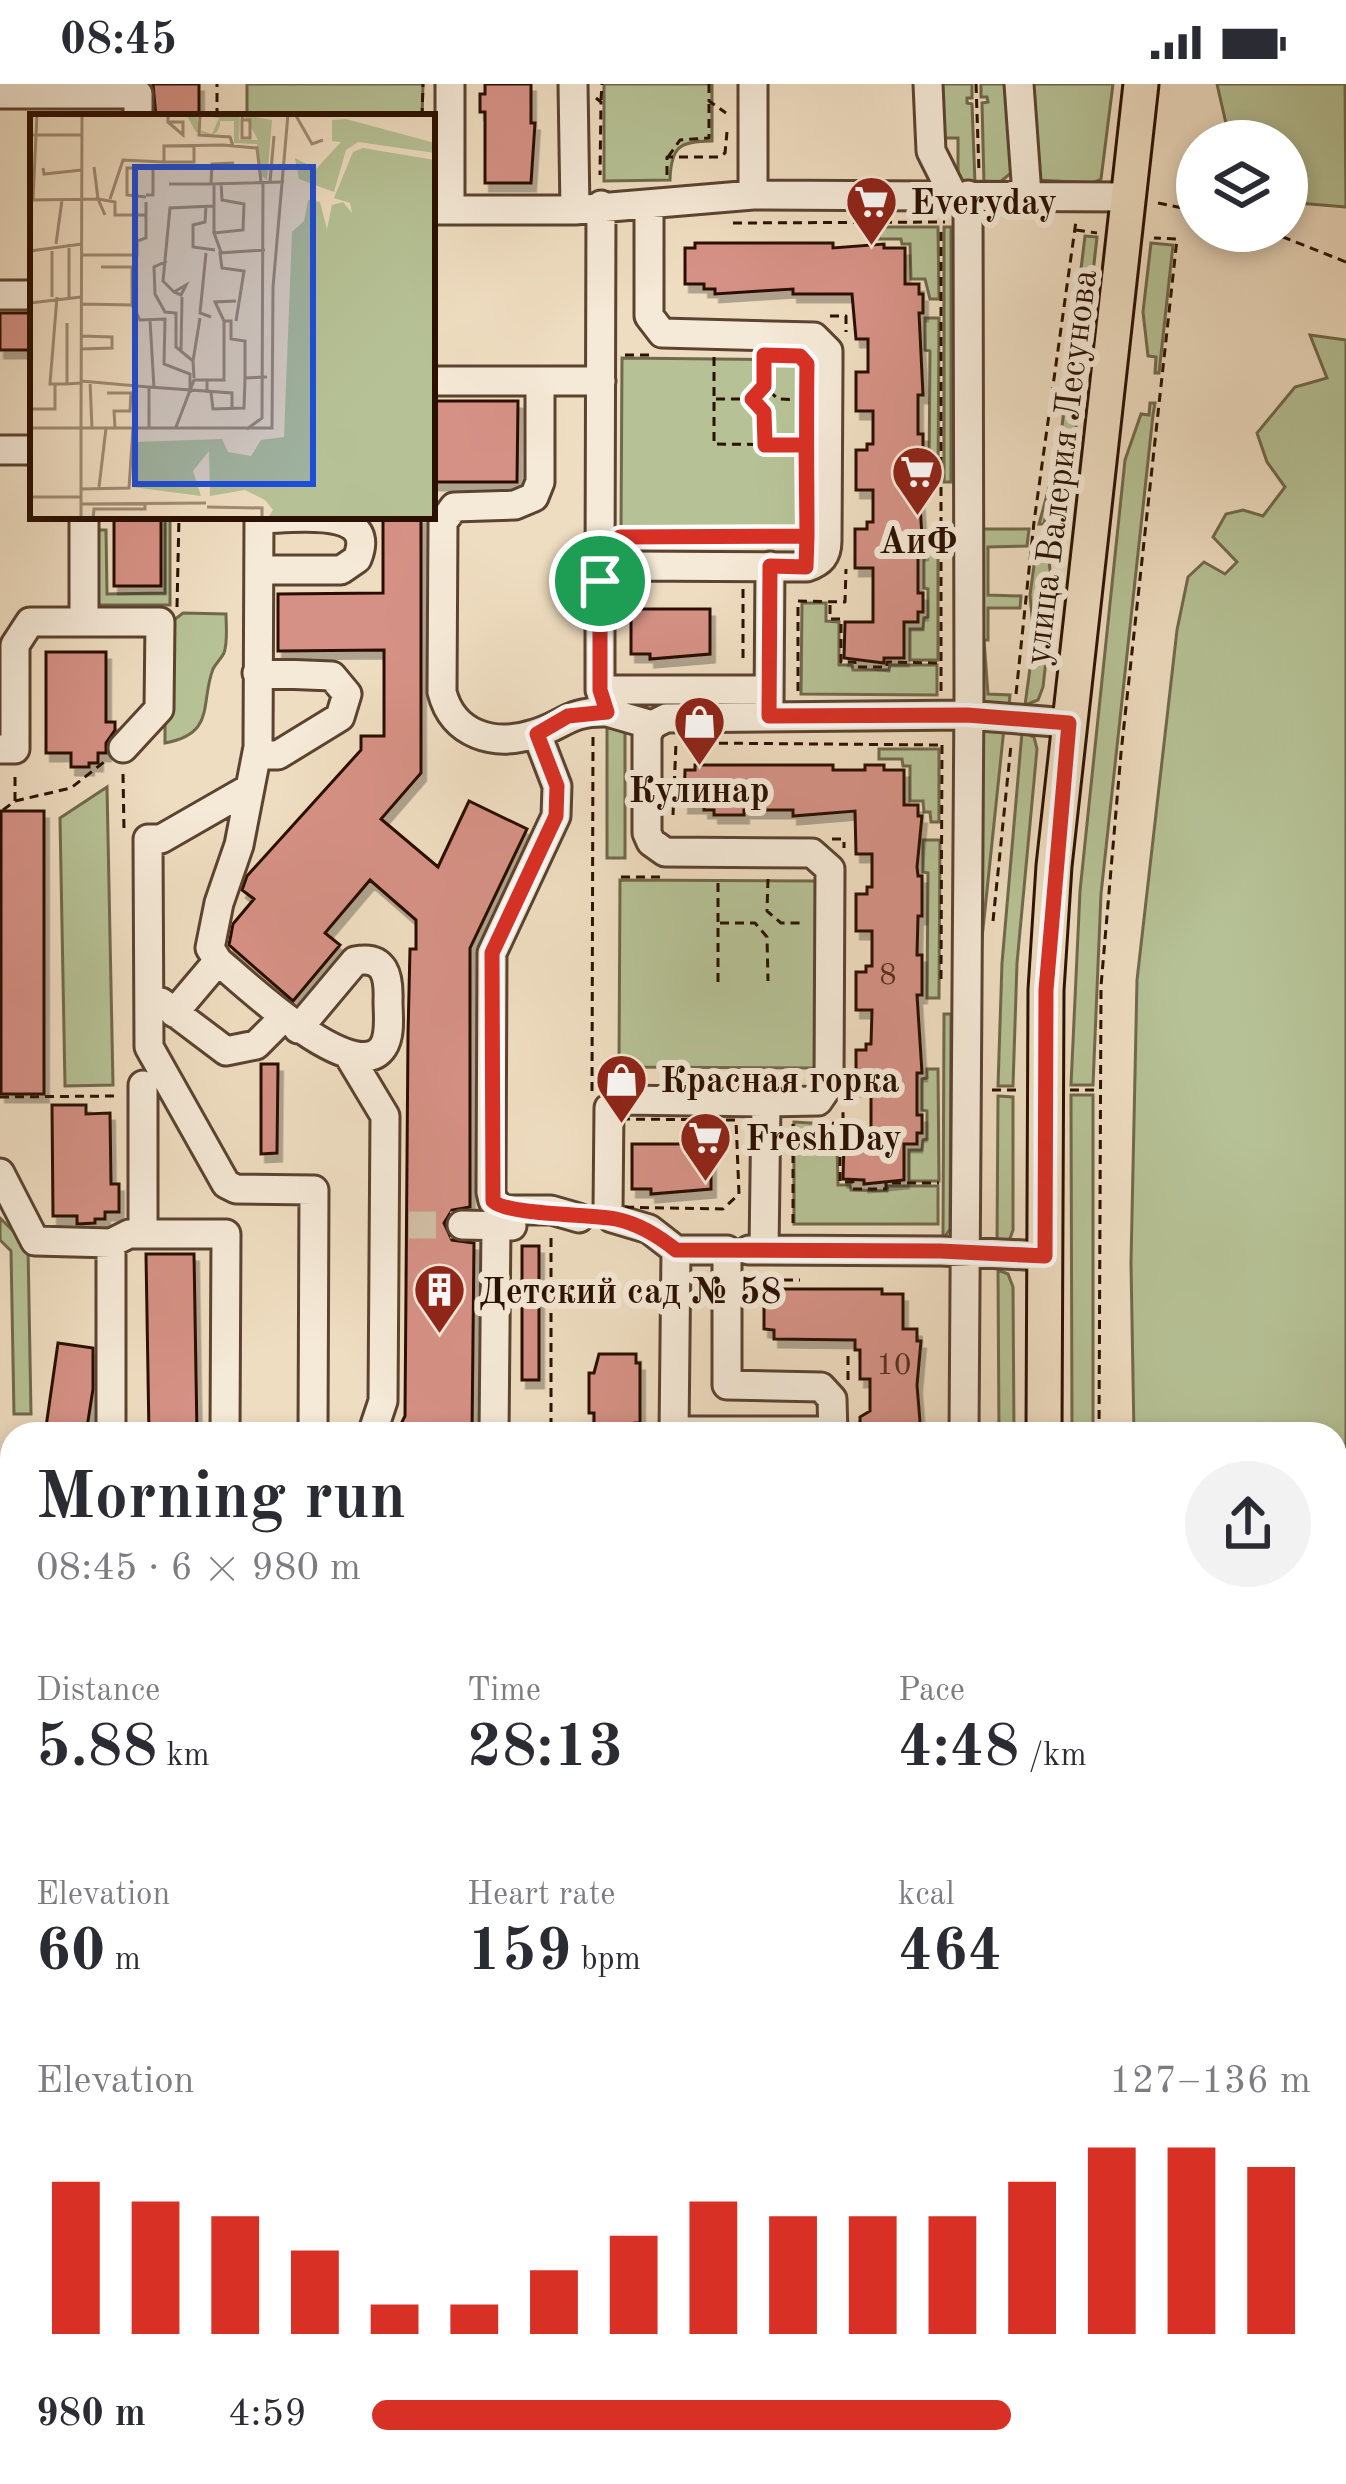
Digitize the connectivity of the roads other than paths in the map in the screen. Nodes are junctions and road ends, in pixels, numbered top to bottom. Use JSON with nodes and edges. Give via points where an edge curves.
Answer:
{"nodes":[{"id":1,"x":449,"y":84,"type":"edge"},
{"id":2,"x":573,"y":84,"type":"edge"},
{"id":3,"x":753,"y":84,"type":"edge"},
{"id":4,"x":928,"y":84,"type":"edge"},
{"id":5,"x":1019,"y":84,"type":"edge"},
{"id":6,"x":1141,"y":84,"type":"edge"},
{"id":7,"x":0,"y":94,"type":"edge"},
{"id":8,"x":138,"y":114,"type":"edge"},
{"id":9,"x":753,"y":195,"type":"junction"},
{"id":10,"x":968,"y":195,"type":"junction"},
{"id":11,"x":1027,"y":195,"type":"junction"},
{"id":12,"x":1130,"y":197,"type":"junction"},
{"id":13,"x":649,"y":205,"type":"junction"},
{"id":14,"x":588,"y":207,"type":"junction"},
{"id":15,"x":441,"y":210,"type":"edge"},
{"id":16,"x":435,"y":380,"type":"edge"},
{"id":17,"x":539,"y":381,"type":"junction"},
{"id":18,"x":601,"y":381,"type":"junction"},
{"id":19,"x":84,"y":519,"type":"edge"},
{"id":20,"x":260,"y":519,"type":"edge"},
{"id":21,"x":340,"y":519,"type":"edge"},
{"id":22,"x":770,"y":566,"type":"junction"},
{"id":23,"x":259,"y":570,"type":"junction"},
{"id":24,"x":610,"y":574,"type":"junction"},
{"id":25,"x":84,"y":622,"type":"junction"},
{"id":26,"x":257,"y":673,"type":"junction"},
{"id":27,"x":603,"y":701,"type":"junction"},
{"id":28,"x":769,"y":703,"type":"junction"},
{"id":29,"x":955,"y":715,"type":"junction"},
{"id":30,"x":1069,"y":723,"type":"junction"},
{"id":31,"x":652,"y":725,"type":"junction"},
{"id":32,"x":537,"y":734,"type":"junction"},
{"id":33,"x":258,"y":747,"type":"junction"},
{"id":34,"x":123,"y":748,"type":"road end"},
{"id":35,"x":8,"y":749,"type":"edge"},
{"id":36,"x":250,"y":788,"type":"junction"},
{"id":37,"x":218,"y":961,"type":"junction"},
{"id":38,"x":291,"y":1023,"type":"junction"},
{"id":39,"x":349,"y":1056,"type":"junction"},
{"id":40,"x":142,"y":1090,"type":"road end"},
{"id":41,"x":766,"y":1102,"type":"junction"},
{"id":42,"x":0,"y":1173,"type":"edge"},
{"id":43,"x":579,"y":1218,"type":"junction"},
{"id":44,"x":612,"y":1218,"type":"junction"},
{"id":45,"x":462,"y":1226,"type":"tunnel mouth"},
{"id":46,"x":496,"y":1226,"type":"junction"},
{"id":47,"x":143,"y":1234,"type":"junction"},
{"id":48,"x":111,"y":1243,"type":"junction"},
{"id":49,"x":676,"y":1250,"type":"junction"},
{"id":50,"x":727,"y":1250,"type":"junction"},
{"id":51,"x":764,"y":1250,"type":"junction"},
{"id":52,"x":965,"y":1252,"type":"junction"},
{"id":53,"x":1045,"y":1256,"type":"junction"},
{"id":54,"x":674,"y":1384,"type":"junction"},
{"id":55,"x":727,"y":1384,"type":"junction"},
{"id":56,"x":111,"y":1422,"type":"edge"},
{"id":57,"x":225,"y":1422,"type":"edge"},
{"id":58,"x":313,"y":1422,"type":"edge"},
{"id":59,"x":376,"y":1422,"type":"edge"},
{"id":60,"x":494,"y":1422,"type":"edge"},
{"id":61,"x":674,"y":1422,"type":"edge"},
{"id":62,"x":833,"y":1422,"type":"edge"},
{"id":63,"x":964,"y":1422,"type":"edge"},
{"id":64,"x":1044,"y":1422,"type":"edge"}],
"edges":[{"from":1,"to":15,"type":"lane"},
{"from":2,"to":14,"type":"lane"},
{"from":3,"to":9,"type":"lane"},
{"from":4,"to":10,"type":"lane","via":[[931,151]]},
{"from":5,"to":11,"type":"lane"},
{"from":6,"to":12,"type":"main road","name":"улица Валерия Лесунова"},
{"from":7,"to":8,"type":"lane","via":[[138,94]]},
{"from":9,"to":10,"type":"lane"},
{"from":9,"to":13,"type":"lane"},
{"from":10,"to":11,"type":"lane"},
{"from":10,"to":29,"type":"lane"},
{"from":11,"to":12,"type":"lane"},
{"from":12,"to":30,"type":"main road","name":"улица Валерия Лесунова"},
{"from":13,"to":14,"type":"lane"},
{"from":13,"to":22,"type":"lane","via":[[649,316],[662,333],[814,337],[828,351],[827,550],[806,567]]},
{"from":14,"to":15,"type":"lane"},
{"from":14,"to":18,"type":"lane"},
{"from":16,"to":17,"type":"lane"},
{"from":17,"to":18,"type":"lane"},
{"from":17,"to":32,"type":"lane","via":[[538,490],[527,503],[454,507],[443,522],[442,692],[452,717],[478,736]]},
{"from":18,"to":24,"type":"lane"},
{"from":19,"to":25,"type":"lane"},
{"from":20,"to":23,"type":"lane"},
{"from":21,"to":23,"type":"lane","via":[[362,544],[341,570]]},
{"from":22,"to":24,"type":"lane"},
{"from":22,"to":28,"type":"lane"},
{"from":23,"to":26,"type":"lane"},
{"from":24,"to":27,"type":"lane"},
{"from":25,"to":34,"type":"lane","via":[[160,622],[159,709]]},
{"from":25,"to":35,"type":"lane","via":[[30,622],[15,645]]},
{"from":26,"to":33,"type":"lane"},
{"from":26,"to":33,"type":"lane","via":[[332,676],[346,694],[340,717],[278,755]]},
{"from":27,"to":28,"type":"lane"},
{"from":27,"to":31,"type":"lane"},
{"from":27,"to":32,"type":"lane"},
{"from":28,"to":29,"type":"lane"},
{"from":28,"to":31,"type":"lane"},
{"from":29,"to":30,"type":"lane"},
{"from":29,"to":52,"type":"lane"},
{"from":30,"to":53,"type":"main road","name":"улица Валерия Лесунова","via":[[1046,990]]},
{"from":31,"to":41,"type":"lane","via":[[647,833],[656,848],[812,853],[830,869],[828,1092],[818,1101]]},
{"from":32,"to":43,"type":"lane","via":[[559,801],[492,953],[491,1192],[504,1210]]},
{"from":33,"to":36,"type":"lane"},
{"from":36,"to":37,"type":"lane","via":[[210,936]]},
{"from":36,"to":58,"type":"lane","via":[[148,838],[149,1047],[226,1184],[314,1190]]},
{"from":37,"to":38,"type":"lane"},
{"from":37,"to":38,"type":"lane","via":[[168,1008],[232,1052]]},
{"from":38,"to":39,"type":"lane"},
{"from":38,"to":39,"type":"lane","via":[[355,961],[381,963],[388,1034],[372,1056]]},
{"from":39,"to":59,"type":"lane","via":[[385,1116],[397,1225]]},
{"from":40,"to":47,"type":"lane"},
{"from":41,"to":44,"type":"lane","via":[[615,1103],[607,1114]]},
{"from":41,"to":51,"type":"lane"},
{"from":42,"to":48,"type":"lane","via":[[35,1241]]},
{"from":43,"to":44,"type":"lane"},
{"from":43,"to":46,"type":"lane"},
{"from":44,"to":49,"type":"lane","via":[[649,1229]]},
{"from":45,"to":46,"type":"lane"},
{"from":46,"to":60,"type":"lane"},
{"from":47,"to":48,"type":"lane"},
{"from":47,"to":57,"type":"lane","via":[[226,1234]]},
{"from":48,"to":56,"type":"lane"},
{"from":49,"to":50,"type":"lane"},
{"from":49,"to":54,"type":"lane"},
{"from":50,"to":51,"type":"lane"},
{"from":50,"to":55,"type":"lane"},
{"from":51,"to":52,"type":"lane"},
{"from":52,"to":53,"type":"lane"},
{"from":52,"to":63,"type":"lane"},
{"from":53,"to":64,"type":"main road","name":"улица Валерия Лесунова"},
{"from":54,"to":55,"type":"lane"},
{"from":54,"to":61,"type":"lane"},
{"from":55,"to":62,"type":"lane","via":[[821,1387],[832,1399]]}]}
